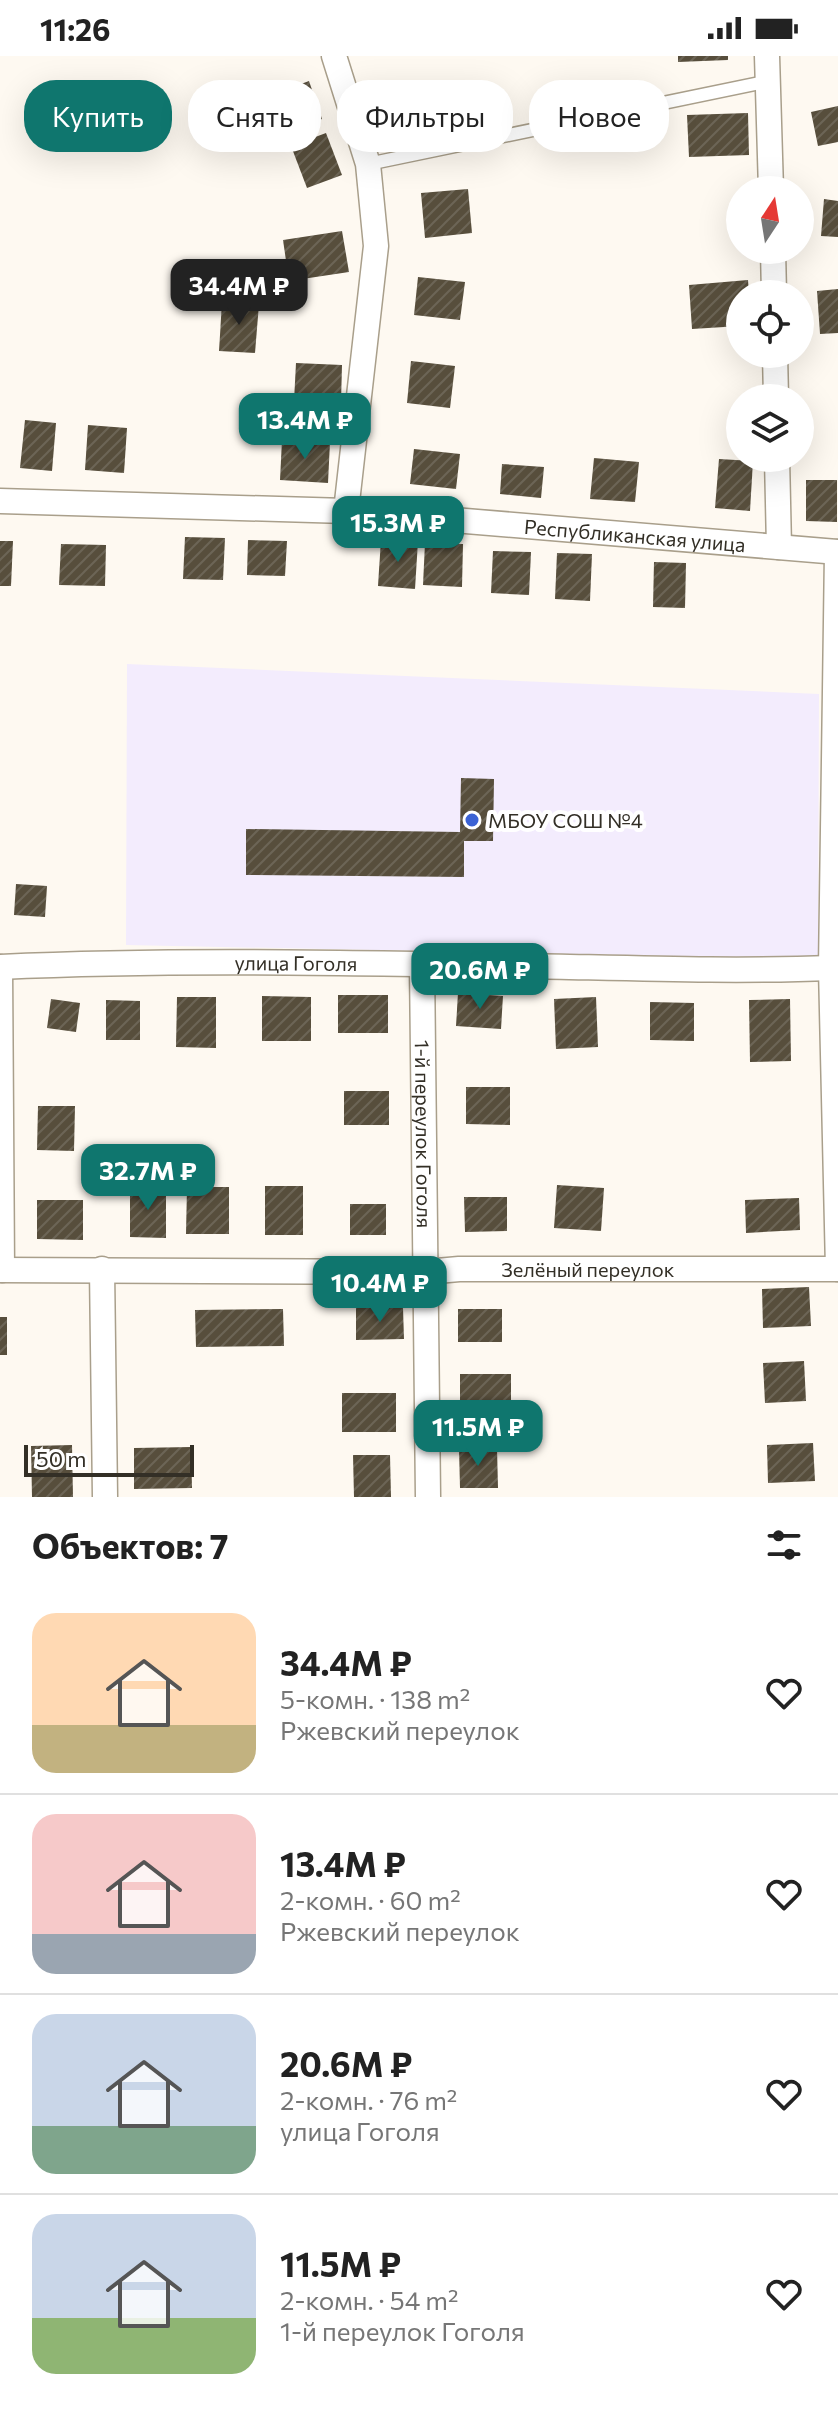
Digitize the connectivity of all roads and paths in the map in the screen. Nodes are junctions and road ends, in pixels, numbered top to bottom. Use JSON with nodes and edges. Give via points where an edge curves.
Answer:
{"nodes":[{"id":1,"x":334,"y":56,"type":"edge"},
{"id":2,"x":767,"y":56,"type":"edge"},
{"id":3,"x":769,"y":81,"type":"junction"},
{"id":4,"x":368,"y":164,"type":"junction"},
{"id":5,"x":771,"y":176,"type":"edge"},
{"id":6,"x":777,"y":472,"type":"edge"},
{"id":7,"x":0,"y":501,"type":"edge"},
{"id":8,"x":346,"y":511,"type":"junction"},
{"id":9,"x":779,"y":547,"type":"junction"},
{"id":10,"x":838,"y":552,"type":"edge"},
{"id":11,"x":422,"y":964,"type":"junction"},
{"id":12,"x":0,"y":967,"type":"edge"},
{"id":13,"x":831,"y":968,"type":"junction"},
{"id":14,"x":102,"y":1269,"type":"junction"},
{"id":15,"x":838,"y":1269,"type":"edge"},
{"id":16,"x":1,"y":1270,"type":"edge"},
{"id":17,"x":426,"y":1272,"type":"junction"},
{"id":18,"x":105,"y":1497,"type":"edge"},
{"id":19,"x":428,"y":1497,"type":"edge"}],
"edges":[{"from":1,"to":4,"type":"street"},
{"from":2,"to":3,"type":"street"},
{"from":3,"to":4,"type":"lane"},
{"from":3,"to":5,"type":"street"},
{"from":4,"to":8,"type":"street","via":[[376,246]]},
{"from":6,"to":9,"type":"street"},
{"from":7,"to":8,"type":"street","name":"Республиканская улица"},
{"from":8,"to":9,"type":"street","name":"Республиканская улица"},
{"from":9,"to":10,"type":"street","name":"Республиканская улица"},
{"from":10,"to":13,"type":"street"},
{"from":11,"to":12,"type":"street","name":"улица Гоголя"},
{"from":11,"to":13,"type":"street","name":"улица Гоголя"},
{"from":11,"to":17,"type":"street","name":"1-й переулок Гоголя"},
{"from":12,"to":16,"type":"street"},
{"from":13,"to":15,"type":"street"},
{"from":14,"to":16,"type":"street","name":"Зелёный переулок"},
{"from":14,"to":17,"type":"street","name":"Зелёный переулок"},
{"from":14,"to":18,"type":"street"},
{"from":15,"to":17,"type":"street","name":"Зелёный переулок"},
{"from":17,"to":19,"type":"street","name":"1-й переулок Гоголя"}]}
